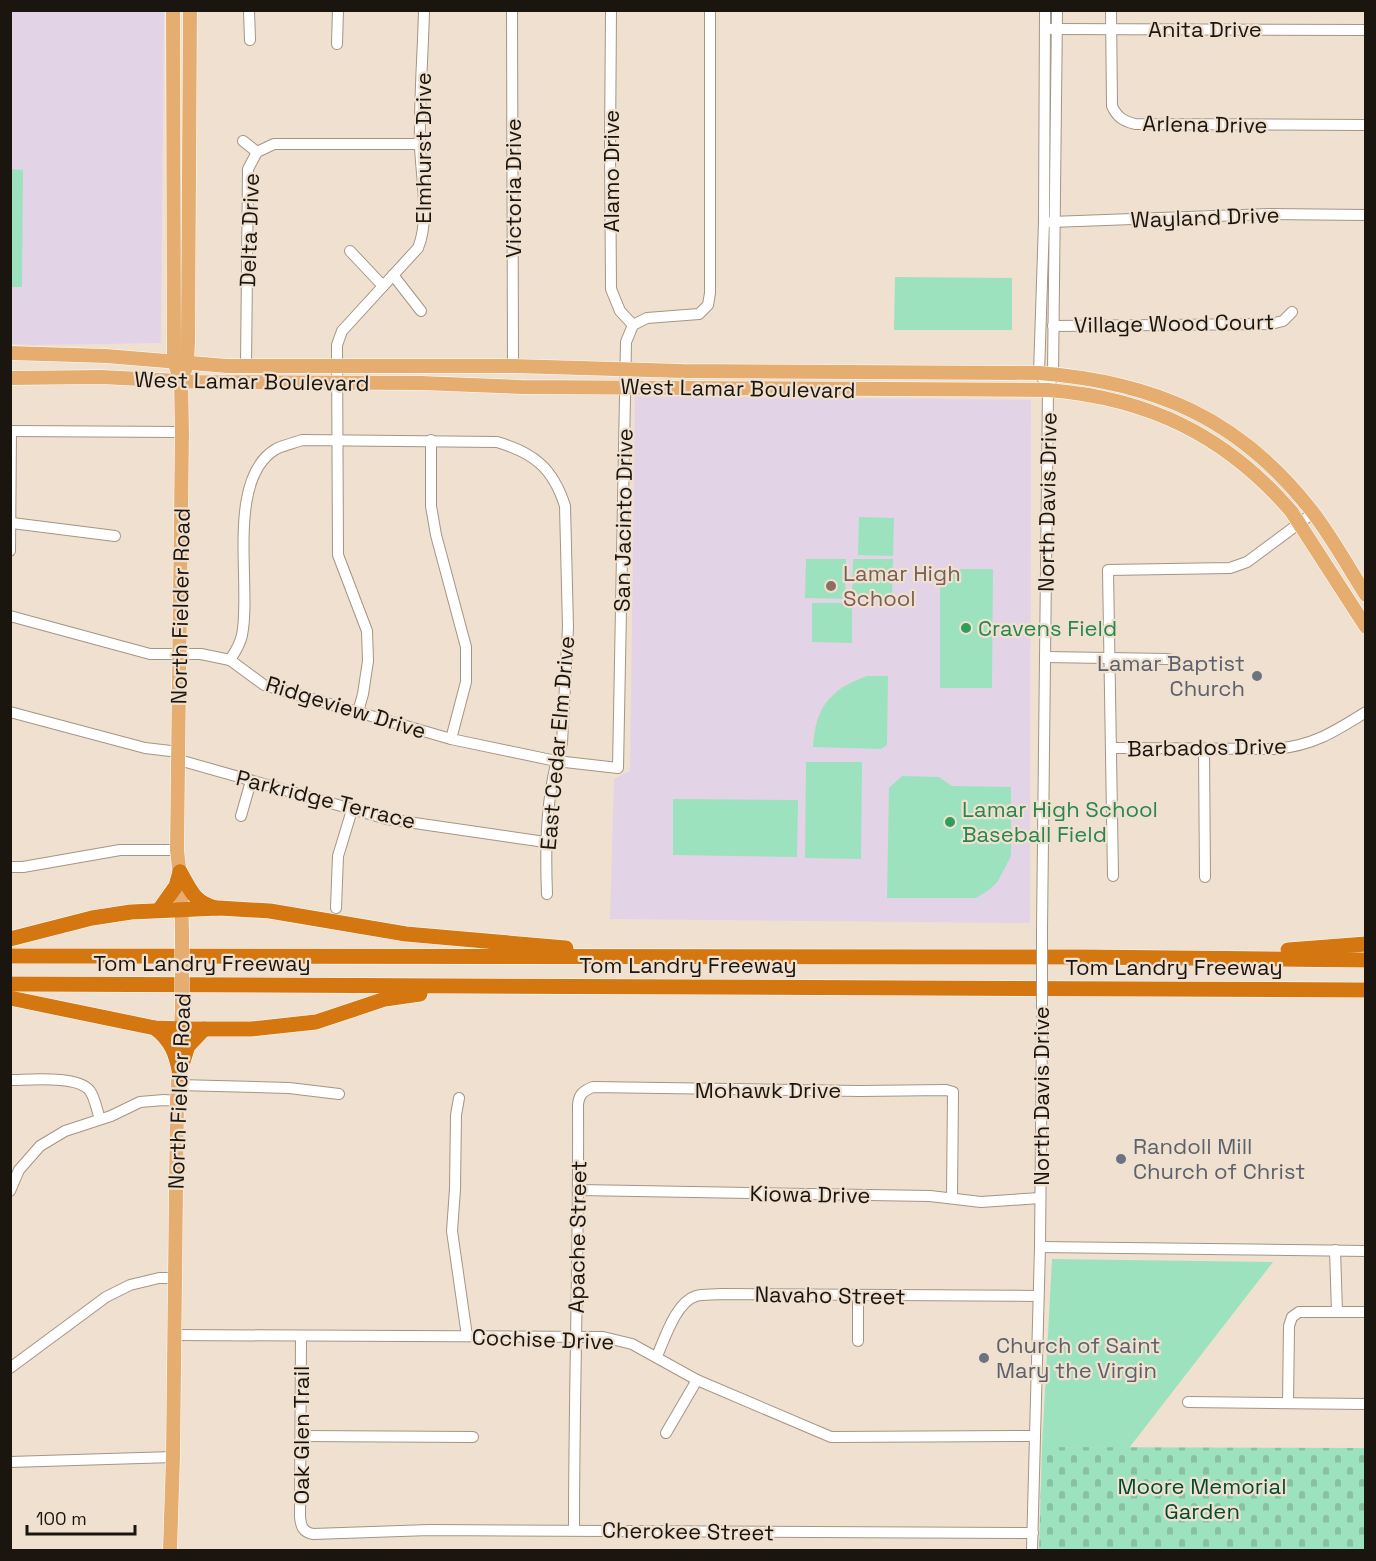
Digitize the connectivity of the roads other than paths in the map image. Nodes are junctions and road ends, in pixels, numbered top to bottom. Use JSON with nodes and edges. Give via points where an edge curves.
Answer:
{"nodes":[{"id":1,"x":173,"y":10,"type":"edge"},
{"id":2,"x":190,"y":10,"type":"edge"},
{"id":3,"x":249,"y":10,"type":"edge"},
{"id":4,"x":338,"y":10,"type":"edge"},
{"id":5,"x":424,"y":10,"type":"edge"},
{"id":6,"x":512,"y":10,"type":"edge"},
{"id":7,"x":611,"y":10,"type":"edge"},
{"id":8,"x":710,"y":10,"type":"edge"},
{"id":9,"x":1045,"y":10,"type":"edge"},
{"id":10,"x":1057,"y":10,"type":"edge"},
{"id":11,"x":1111,"y":10,"type":"edge"},
{"id":12,"x":1045,"y":29,"type":"junction"},
{"id":13,"x":1057,"y":29,"type":"junction"},
{"id":14,"x":1111,"y":29,"type":"junction"},
{"id":15,"x":1365,"y":30,"type":"edge"},
{"id":16,"x":250,"y":39,"type":"dead end"},
{"id":17,"x":337,"y":44,"type":"dead end"},
{"id":18,"x":1365,"y":125,"type":"edge"},
{"id":19,"x":243,"y":141,"type":"dead end"},
{"id":20,"x":420,"y":144,"type":"junction"},
{"id":21,"x":173,"y":151,"type":"junction"},
{"id":22,"x":190,"y":152,"type":"junction"},
{"id":23,"x":257,"y":152,"type":"junction"},
{"id":24,"x":1365,"y":215,"type":"edge"},
{"id":25,"x":1044,"y":222,"type":"junction"},
{"id":26,"x":1056,"y":222,"type":"junction"},
{"id":27,"x":350,"y":251,"type":"dead end"},
{"id":28,"x":393,"y":275,"type":"junction"},
{"id":29,"x":383,"y":286,"type":"junction"},
{"id":30,"x":421,"y":311,"type":"dead end"},
{"id":31,"x":1292,"y":312,"type":"dead end"},
{"id":32,"x":633,"y":325,"type":"junction"},
{"id":33,"x":1053,"y":326,"type":"junction"},
{"id":34,"x":174,"y":329,"type":"junction"},
{"id":35,"x":10,"y":353,"type":"edge"},
{"id":36,"x":135,"y":357,"type":"junction"},
{"id":37,"x":181,"y":362,"type":"junction"},
{"id":38,"x":338,"y":365,"type":"junction"},
{"id":39,"x":246,"y":366,"type":"junction"},
{"id":40,"x":513,"y":366,"type":"junction"},
{"id":41,"x":626,"y":369,"type":"junction"},
{"id":42,"x":682,"y":371,"type":"junction"},
{"id":43,"x":1046,"y":373,"type":"junction"},
{"id":44,"x":10,"y":378,"type":"edge"},
{"id":45,"x":181,"y":381,"type":"junction"},
{"id":46,"x":338,"y":382,"type":"junction"},
{"id":47,"x":626,"y":386,"type":"junction"},
{"id":48,"x":682,"y":387,"type":"junction"},
{"id":49,"x":1048,"y":390,"type":"junction"},
{"id":50,"x":11,"y":431,"type":"edge"},
{"id":51,"x":182,"y":432,"type":"junction"},
{"id":52,"x":336,"y":439,"type":"junction"},
{"id":53,"x":431,"y":440,"type":"junction"},
{"id":54,"x":1313,"y":513,"type":"junction"},
{"id":55,"x":12,"y":523,"type":"edge"},
{"id":56,"x":1299,"y":523,"type":"junction"},
{"id":57,"x":115,"y":537,"type":"dead end"},
{"id":58,"x":10,"y":550,"type":"edge"},
{"id":59,"x":1365,"y":595,"type":"edge"},
{"id":60,"x":10,"y":615,"type":"edge"},
{"id":61,"x":1365,"y":627,"type":"edge"},
{"id":62,"x":178,"y":654,"type":"junction"},
{"id":63,"x":1046,"y":657,"type":"junction"},
{"id":64,"x":1110,"y":658,"type":"junction"},
{"id":65,"x":1169,"y":659,"type":"dead end"},
{"id":66,"x":230,"y":660,"type":"junction"},
{"id":67,"x":10,"y":712,"type":"edge"},
{"id":68,"x":358,"y":712,"type":"junction"},
{"id":69,"x":1365,"y":712,"type":"edge"},
{"id":70,"x":452,"y":739,"type":"junction"},
{"id":71,"x":1112,"y":748,"type":"junction"},
{"id":72,"x":1204,"y":749,"type":"junction"},
{"id":73,"x":179,"y":756,"type":"junction"},
{"id":74,"x":556,"y":761,"type":"junction"},
{"id":75,"x":618,"y":768,"type":"joint"},
{"id":76,"x":251,"y":781,"type":"junction"},
{"id":77,"x":352,"y":810,"type":"junction"},
{"id":78,"x":241,"y":816,"type":"dead end"},
{"id":79,"x":545,"y":843,"type":"junction"},
{"id":80,"x":177,"y":850,"type":"junction"},
{"id":81,"x":10,"y":867,"type":"edge"},
{"id":82,"x":180,"y":872,"type":"junction"},
{"id":83,"x":1113,"y":876,"type":"dead end"},
{"id":84,"x":1204,"y":877,"type":"dead end"},
{"id":85,"x":546,"y":894,"type":"dead end"},
{"id":86,"x":336,"y":908,"type":"dead end"},
{"id":87,"x":182,"y":909,"type":"junction"},
{"id":88,"x":219,"y":909,"type":"junction"},
{"id":89,"x":159,"y":910,"type":"junction"},
{"id":90,"x":10,"y":939,"type":"edge"},
{"id":91,"x":1365,"y":944,"type":"edge"},
{"id":92,"x":10,"y":956,"type":"edge"},
{"id":93,"x":1084,"y":957,"type":"junction"},
{"id":94,"x":691,"y":958,"type":"junction"},
{"id":95,"x":1365,"y":960,"type":"edge"},
{"id":96,"x":10,"y":984,"type":"edge"},
{"id":97,"x":556,"y":987,"type":"junction"},
{"id":98,"x":1365,"y":990,"type":"edge"},
{"id":99,"x":10,"y":998,"type":"edge"},
{"id":100,"x":156,"y":1028,"type":"junction"},
{"id":101,"x":183,"y":1029,"type":"junction"},
{"id":102,"x":204,"y":1029,"type":"junction"},
{"id":103,"x":179,"y":1079,"type":"junction"},
{"id":104,"x":10,"y":1080,"type":"edge"},
{"id":105,"x":584,"y":1091,"type":"joint"},
{"id":106,"x":339,"y":1094,"type":"dead end"},
{"id":107,"x":459,"y":1098,"type":"dead end"},
{"id":108,"x":177,"y":1101,"type":"junction"},
{"id":109,"x":100,"y":1119,"type":"junction"},
{"id":110,"x":579,"y":1190,"type":"junction"},
{"id":111,"x":10,"y":1191,"type":"edge"},
{"id":112,"x":952,"y":1197,"type":"junction"},
{"id":113,"x":1040,"y":1198,"type":"junction"},
{"id":114,"x":1040,"y":1247,"type":"junction"},
{"id":115,"x":1335,"y":1250,"type":"junction"},
{"id":116,"x":1365,"y":1251,"type":"edge"},
{"id":117,"x":174,"y":1278,"type":"junction"},
{"id":118,"x":858,"y":1295,"type":"junction"},
{"id":119,"x":1038,"y":1296,"type":"junction"},
{"id":120,"x":1337,"y":1312,"type":"junction"},
{"id":121,"x":1365,"y":1312,"type":"edge"},
{"id":122,"x":175,"y":1335,"type":"junction"},
{"id":123,"x":301,"y":1336,"type":"junction"},
{"id":124,"x":467,"y":1336,"type":"junction"},
{"id":125,"x":575,"y":1336,"type":"junction"},
{"id":126,"x":858,"y":1341,"type":"dead end"},
{"id":127,"x":657,"y":1356,"type":"junction"},
{"id":128,"x":10,"y":1368,"type":"edge"},
{"id":129,"x":697,"y":1380,"type":"junction"},
{"id":130,"x":1188,"y":1402,"type":"dead end"},
{"id":131,"x":1288,"y":1403,"type":"junction"},
{"id":132,"x":1365,"y":1404,"type":"edge"},
{"id":133,"x":666,"y":1433,"type":"dead end"},
{"id":134,"x":301,"y":1436,"type":"junction"},
{"id":135,"x":1034,"y":1436,"type":"junction"},
{"id":136,"x":473,"y":1437,"type":"dead end"},
{"id":137,"x":173,"y":1457,"type":"junction"},
{"id":138,"x":10,"y":1462,"type":"edge"},
{"id":139,"x":574,"y":1530,"type":"junction"},
{"id":140,"x":307,"y":1533,"type":"joint"},
{"id":141,"x":1033,"y":1533,"type":"junction"},
{"id":142,"x":170,"y":1551,"type":"edge"},
{"id":143,"x":1032,"y":1551,"type":"edge"}],
"edges":[{"from":1,"to":21,"type":"main road","name":"North Fielder Road"},
{"from":2,"to":22,"type":"main road","name":"North Fielder Road"},
{"from":3,"to":16,"type":"street"},
{"from":4,"to":17,"type":"street"},
{"from":5,"to":20,"type":"street","name":"Elmhurst Drive"},
{"from":6,"to":40,"type":"street","name":"Victoria Drive"},
{"from":7,"to":32,"type":"street","name":"Alamo Drive","via":[[611,289],[620,311]]},
{"from":8,"to":32,"type":"street","via":[[708,305],[699,314],[647,318]]},
{"from":9,"to":12,"type":"street","name":"North Davis Drive"},
{"from":10,"to":13,"type":"street","name":"North Davis Drive"},
{"from":11,"to":14,"type":"street","name":"Arlena Drive"},
{"from":12,"to":13,"type":"street","name":"Anita Drive"},
{"from":12,"to":25,"type":"street","name":"North Davis Drive"},
{"from":13,"to":14,"type":"street","name":"Anita Drive"},
{"from":13,"to":26,"type":"street","name":"North Davis Drive"},
{"from":14,"to":15,"type":"street","name":"Anita Drive"},
{"from":14,"to":18,"type":"street","name":"Arlena Drive","via":[[1112,105],[1123,121]]},
{"from":19,"to":23,"type":"street"},
{"from":20,"to":23,"type":"street","name":"Delta Drive","via":[[274,144]]},
{"from":20,"to":28,"type":"street","name":"Elmhurst Drive","via":[[422,238],[418,248]]},
{"from":21,"to":22,"type":"main road"},
{"from":21,"to":34,"type":"main road","name":"North Fielder Road"},
{"from":22,"to":37,"type":"main road","name":"North Fielder Road"},
{"from":23,"to":39,"type":"street","name":"Delta Drive","via":[[248,169]]},
{"from":24,"to":26,"type":"street","name":"Wayland Drive","via":[[1269,214]]},
{"from":25,"to":26,"type":"street","name":"Wayland Drive"},
{"from":25,"to":43,"type":"street","name":"North Davis Drive"},
{"from":26,"to":33,"type":"street","name":"North Davis Drive"},
{"from":27,"to":29,"type":"street"},
{"from":28,"to":29,"type":"street","name":"Elmhurst Drive"},
{"from":28,"to":30,"type":"street"},
{"from":29,"to":38,"type":"street","name":"Elmhurst Drive","via":[[342,331],[337,345]]},
{"from":31,"to":33,"type":"street","name":"Village Wood Court","via":[[1283,321],[1271,324]]},
{"from":32,"to":41,"type":"street","name":"San Jacinto Drive","via":[[626,342]]},
{"from":33,"to":43,"type":"street","name":"North Davis Drive"},
{"from":34,"to":36,"type":"main road","via":[[158,351]]},
{"from":34,"to":37,"type":"main road","name":"North Fielder Road"},
{"from":35,"to":36,"type":"main road","name":"West Lamar Boulevard"},
{"from":36,"to":37,"type":"main road","name":"West Lamar Boulevard"},
{"from":37,"to":39,"type":"main road","name":"West Lamar Boulevard"},
{"from":37,"to":45,"type":"main road","name":"North Fielder Road"},
{"from":38,"to":39,"type":"main road","name":"West Lamar Boulevard"},
{"from":38,"to":40,"type":"main road","name":"West Lamar Boulevard"},
{"from":38,"to":46,"type":"street","name":"Elmhurst Drive"},
{"from":40,"to":41,"type":"main road","name":"West Lamar Boulevard"},
{"from":41,"to":42,"type":"main road","name":"West Lamar Boulevard"},
{"from":41,"to":47,"type":"street","name":"San Jacinto Drive"},
{"from":42,"to":43,"type":"main road","name":"West Lamar Boulevard"},
{"from":42,"to":48,"type":"main road"},
{"from":43,"to":49,"type":"street","name":"North Davis Drive"},
{"from":43,"to":54,"type":"main road","name":"West Lamar Boulevard","via":[[1127,387],[1200,413],[1261,456]]},
{"from":44,"to":45,"type":"main road","name":"West Lamar Boulevard"},
{"from":45,"to":46,"type":"main road","name":"West Lamar Boulevard"},
{"from":45,"to":51,"type":"main road","name":"North Fielder Road"},
{"from":46,"to":47,"type":"main road","name":"West Lamar Boulevard"},
{"from":46,"to":52,"type":"street","name":"Elmhurst Drive"},
{"from":47,"to":48,"type":"main road","name":"West Lamar Boulevard"},
{"from":47,"to":75,"type":"street","name":"San Jacinto Drive"},
{"from":48,"to":49,"type":"main road","name":"West Lamar Boulevard"},
{"from":49,"to":56,"type":"main road","name":"West Lamar Boulevard","via":[[1116,399],[1169,418],[1239,460]]},
{"from":49,"to":63,"type":"street","name":"North Davis Drive"},
{"from":50,"to":51,"type":"street"},
{"from":50,"to":55,"type":"street"},
{"from":51,"to":62,"type":"main road","name":"North Fielder Road"},
{"from":52,"to":53,"type":"street","name":"East Cedar Elm Drive"},
{"from":52,"to":66,"type":"street","name":"East Cedar Elm Drive","via":[[302,440],[277,449],[267,456],[249,487],[244,523],[243,626],[238,648]]},
{"from":52,"to":68,"type":"street","name":"Elmhurst Drive","via":[[338,555],[367,631],[368,661]]},
{"from":53,"to":70,"type":"street","via":[[431,506],[466,647],[466,682]]},
{"from":53,"to":74,"type":"street","name":"East Cedar Elm Drive","via":[[497,442],[514,447],[545,467],[561,492],[566,519],[568,627],[561,743]]},
{"from":54,"to":56,"type":"street"},
{"from":54,"to":59,"type":"main road","name":"West Lamar Boulevard"},
{"from":55,"to":57,"type":"street"},
{"from":55,"to":58,"type":"street"},
{"from":56,"to":61,"type":"main road","name":"West Lamar Boulevard"},
{"from":56,"to":64,"type":"street","via":[[1247,562],[1230,568],[1108,570]]},
{"from":60,"to":62,"type":"street","name":"Ridgeview Drive","via":[[150,654]]},
{"from":62,"to":66,"type":"street","name":"Ridgeview Drive"},
{"from":62,"to":73,"type":"main road","name":"North Fielder Road"},
{"from":63,"to":64,"type":"street"},
{"from":63,"to":113,"type":"street","name":"North Davis Drive","bridge":true},
{"from":64,"to":65,"type":"street"},
{"from":64,"to":71,"type":"street"},
{"from":66,"to":68,"type":"street","name":"Ridgeview Drive","via":[[264,685]]},
{"from":67,"to":73,"type":"street","name":"Parkridge Terrace"},
{"from":68,"to":70,"type":"street","name":"Ridgeview Drive"},
{"from":69,"to":72,"type":"street","name":"Barbados Drive","via":[[1309,743],[1276,749]]},
{"from":70,"to":74,"type":"street","name":"Ridgeview Drive"},
{"from":71,"to":72,"type":"street","name":"Barbados Drive"},
{"from":71,"to":83,"type":"street"},
{"from":72,"to":84,"type":"street"},
{"from":73,"to":76,"type":"street","name":"Parkridge Terrace"},
{"from":73,"to":80,"type":"main road","name":"North Fielder Road"},
{"from":74,"to":75,"type":"street","name":"Ridgeview Drive"},
{"from":74,"to":79,"type":"street","name":"East Cedar Elm Drive"},
{"from":76,"to":77,"type":"street","name":"Parkridge Terrace"},
{"from":76,"to":78,"type":"street"},
{"from":77,"to":79,"type":"street","name":"Parkridge Terrace"},
{"from":77,"to":86,"type":"street","via":[[338,856]]},
{"from":79,"to":85,"type":"street","name":"East Cedar Elm Drive"},
{"from":80,"to":81,"type":"street","via":[[120,850]]},
{"from":80,"to":82,"type":"main road","name":"North Fielder Road"},
{"from":82,"to":87,"type":"main road","name":"North Fielder Road"},
{"from":82,"to":88,"type":"highway","via":[[202,904]]},
{"from":82,"to":89,"type":"highway","via":[[176,886]]},
{"from":87,"to":88,"type":"highway"},
{"from":87,"to":89,"type":"highway"},
{"from":87,"to":101,"type":"main road","name":"North Fielder Road","bridge":true},
{"from":88,"to":94,"type":"highway","via":[[270,911],[406,934]]},
{"from":89,"to":90,"type":"highway","via":[[92,918]]},
{"from":91,"to":93,"type":"highway"},
{"from":92,"to":94,"type":"highway","name":"Tom Landry Freeway"},
{"from":93,"to":94,"type":"highway","name":"Tom Landry Freeway"},
{"from":93,"to":95,"type":"highway","name":"Tom Landry Freeway"},
{"from":96,"to":97,"type":"highway","name":"Tom Landry Freeway"},
{"from":97,"to":98,"type":"highway","name":"Tom Landry Freeway"},
{"from":97,"to":102,"type":"highway","via":[[433,993],[384,999],[316,1022]]},
{"from":99,"to":100,"type":"highway"},
{"from":100,"to":101,"type":"highway"},
{"from":100,"to":103,"type":"highway","via":[[172,1044]]},
{"from":101,"to":102,"type":"highway"},
{"from":101,"to":103,"type":"main road","name":"North Fielder Road"},
{"from":102,"to":103,"type":"highway","via":[[188,1046]]},
{"from":103,"to":106,"type":"street"},
{"from":103,"to":108,"type":"main road","name":"North Fielder Road"},
{"from":104,"to":109,"type":"street","via":[[72,1081],[90,1092]]},
{"from":105,"to":110,"type":"street","name":"Apache Street","via":[[578,1105]]},
{"from":105,"to":112,"type":"street","name":"Mohawk Drive","via":[[592,1088],[953,1092]]},
{"from":107,"to":124,"type":"street","via":[[452,1231]]},
{"from":108,"to":109,"type":"street","via":[[141,1102]]},
{"from":108,"to":117,"type":"main road","name":"North Fielder Road"},
{"from":109,"to":111,"type":"street","via":[[65,1131],[40,1146],[20,1170]]},
{"from":110,"to":112,"type":"street","name":"Kiowa Drive"},
{"from":110,"to":125,"type":"street","name":"Apache Street"},
{"from":112,"to":113,"type":"street","name":"Kiowa Drive","via":[[981,1202]]},
{"from":113,"to":114,"type":"street","name":"North Davis Drive"},
{"from":114,"to":115,"type":"street"},
{"from":114,"to":119,"type":"street","name":"North Davis Drive"},
{"from":115,"to":116,"type":"street"},
{"from":115,"to":120,"type":"street"},
{"from":117,"to":122,"type":"main road","name":"North Fielder Road"},
{"from":117,"to":128,"type":"street","via":[[130,1285],[106,1297]]},
{"from":118,"to":119,"type":"street","name":"Navaho Street"},
{"from":118,"to":126,"type":"street"},
{"from":118,"to":127,"type":"street","name":"Navaho Street","via":[[695,1297],[679,1309]]},
{"from":119,"to":135,"type":"street","name":"North Davis Drive"},
{"from":120,"to":121,"type":"street"},
{"from":120,"to":131,"type":"street","via":[[1299,1312],[1292,1317]]},
{"from":122,"to":123,"type":"street","name":"Cochise Drive"},
{"from":122,"to":137,"type":"main road","name":"North Fielder Road"},
{"from":123,"to":124,"type":"street","name":"Cochise Drive"},
{"from":123,"to":134,"type":"street","name":"Oak Glen Trail"},
{"from":124,"to":125,"type":"street","name":"Cochise Drive"},
{"from":125,"to":127,"type":"street","name":"Cochise Drive","via":[[632,1344]]},
{"from":125,"to":139,"type":"street","name":"Apache Street"},
{"from":127,"to":129,"type":"street","name":"Cochise Drive"},
{"from":129,"to":133,"type":"street"},
{"from":129,"to":135,"type":"street","name":"Cochise Drive","via":[[831,1437]]},
{"from":130,"to":131,"type":"street"},
{"from":131,"to":132,"type":"street"},
{"from":134,"to":136,"type":"street"},
{"from":134,"to":140,"type":"street","name":"Oak Glen Trail","via":[[300,1517]]},
{"from":135,"to":141,"type":"street","name":"North Davis Drive"},
{"from":137,"to":138,"type":"street"},
{"from":137,"to":142,"type":"main road","name":"North Fielder Road"},
{"from":139,"to":140,"type":"street","name":"Cherokee Street"},
{"from":139,"to":141,"type":"street","name":"Cherokee Street"},
{"from":141,"to":143,"type":"street","name":"North Davis Drive"}]}
